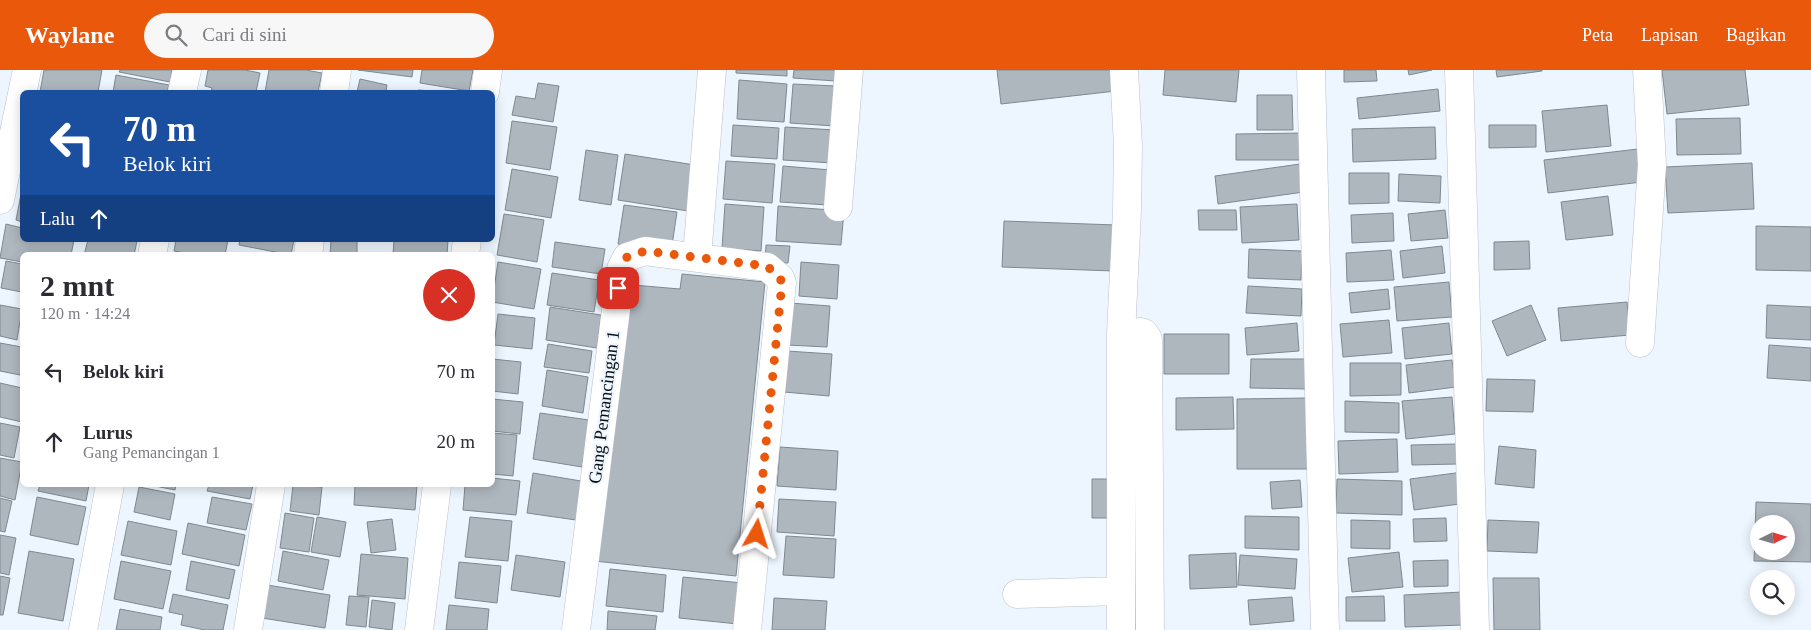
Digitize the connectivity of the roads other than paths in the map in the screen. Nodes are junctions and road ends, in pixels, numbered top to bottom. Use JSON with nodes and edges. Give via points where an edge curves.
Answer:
{"nodes":[{"id":1,"x":27,"y":70,"type":"edge"},
{"id":2,"x":187,"y":70,"type":"edge"},
{"id":3,"x":337,"y":70,"type":"edge"},
{"id":4,"x":488,"y":70,"type":"edge"},
{"id":5,"x":712,"y":70,"type":"edge"},
{"id":6,"x":849,"y":70,"type":"edge"},
{"id":7,"x":1124,"y":70,"type":"edge"},
{"id":8,"x":1311,"y":70,"type":"edge"},
{"id":9,"x":1459,"y":70,"type":"edge"},
{"id":10,"x":1647,"y":70,"type":"edge"},
{"id":11,"x":23,"y":90,"type":"edge"},
{"id":12,"x":182,"y":90,"type":"edge"},
{"id":13,"x":334,"y":90,"type":"edge"},
{"id":14,"x":485,"y":90,"type":"edge"},
{"id":15,"x":20,"y":104,"type":"edge"},
{"id":16,"x":0,"y":200,"type":"edge"},
{"id":17,"x":838,"y":207,"type":"dead end"},
{"id":18,"x":697,"y":257,"type":"junction"},
{"id":19,"x":1121,"y":334,"type":"junction"},
{"id":20,"x":1640,"y":343,"type":"dead end"},
{"id":21,"x":110,"y":487,"type":"edge"},
{"id":22,"x":271,"y":487,"type":"edge"},
{"id":23,"x":437,"y":487,"type":"edge"},
{"id":24,"x":1121,"y":591,"type":"junction"},
{"id":25,"x":1017,"y":594,"type":"dead end"},
{"id":26,"x":83,"y":630,"type":"edge"},
{"id":27,"x":248,"y":630,"type":"edge"},
{"id":28,"x":419,"y":630,"type":"edge"},
{"id":29,"x":576,"y":630,"type":"edge"},
{"id":30,"x":747,"y":630,"type":"edge"},
{"id":31,"x":1121,"y":630,"type":"edge"},
{"id":32,"x":1150,"y":630,"type":"edge"},
{"id":33,"x":1325,"y":630,"type":"edge"},
{"id":34,"x":1474,"y":630,"type":"edge"}],
"edges":[{"from":1,"to":11,"type":"street"},
{"from":2,"to":12,"type":"street"},
{"from":3,"to":13,"type":"street"},
{"from":4,"to":14,"type":"street"},
{"from":5,"to":18,"type":"street"},
{"from":6,"to":17,"type":"street"},
{"from":7,"to":19,"type":"street","via":[[1128,146]]},
{"from":8,"to":33,"type":"street"},
{"from":9,"to":34,"type":"street"},
{"from":10,"to":20,"type":"street","via":[[1652,165]]},
{"from":15,"to":16,"type":"street"},
{"from":18,"to":29,"type":"street","name":"Gang Pemancingan 1","via":[[645,251],[627,257],[621,269]]},
{"from":18,"to":30,"type":"street","name":"Gang Pemancingan 1","via":[[767,266],[782,283]]},
{"from":19,"to":24,"type":"street"},
{"from":19,"to":32,"type":"street","via":[[1141,332],[1148,339]]},
{"from":21,"to":26,"type":"street"},
{"from":22,"to":27,"type":"street"},
{"from":23,"to":28,"type":"street"},
{"from":24,"to":25,"type":"street"},
{"from":24,"to":31,"type":"street"}]}
